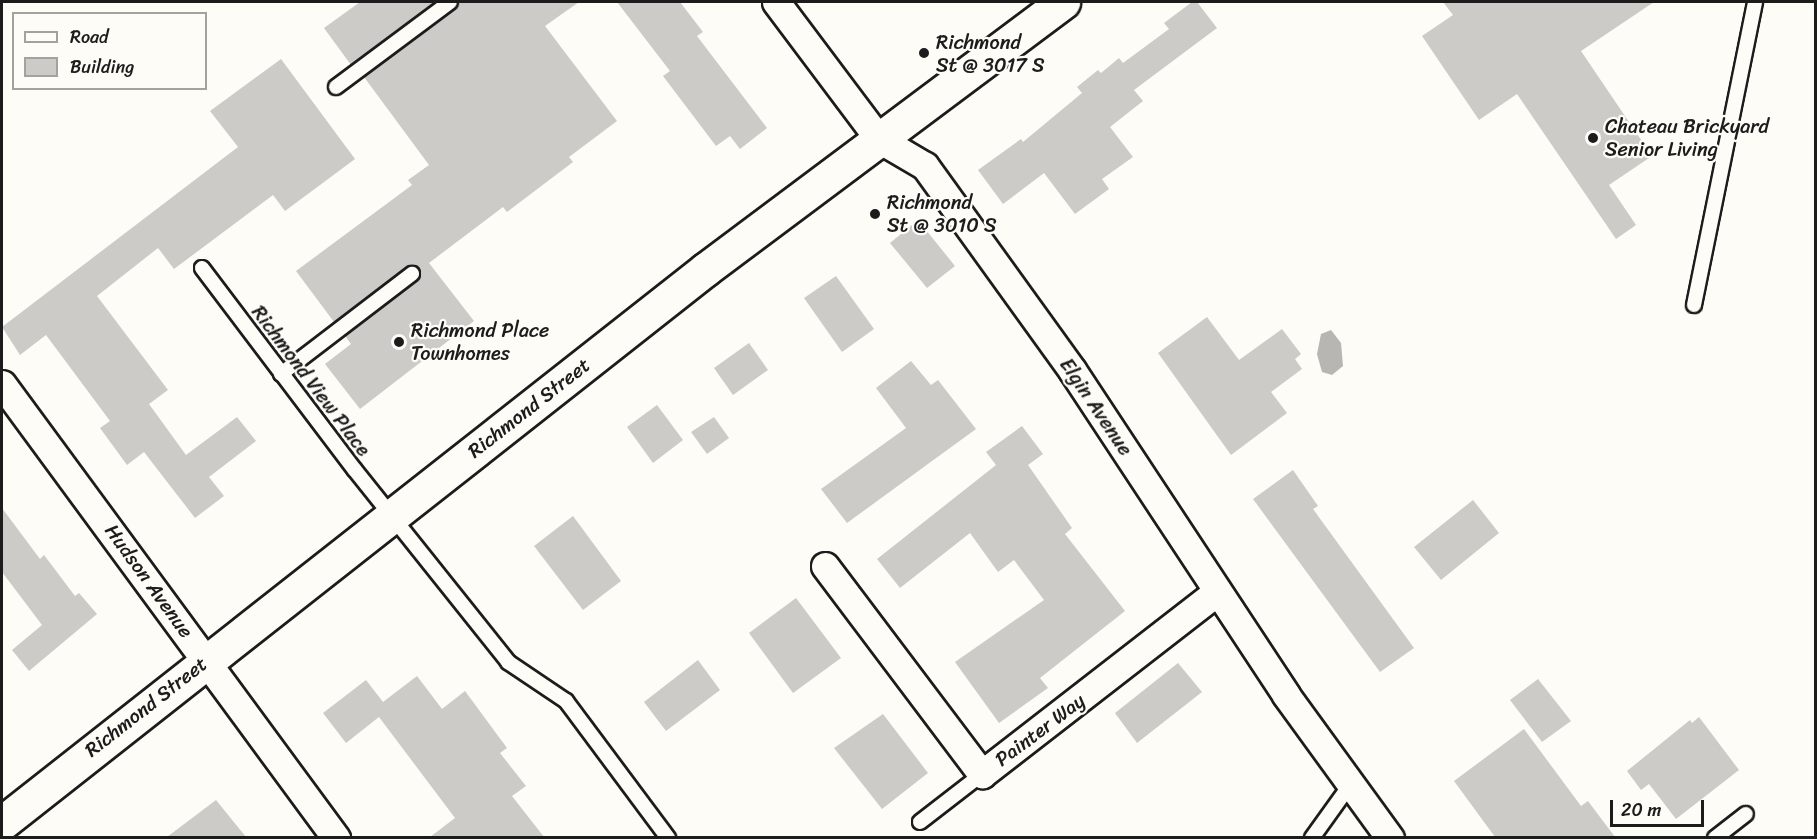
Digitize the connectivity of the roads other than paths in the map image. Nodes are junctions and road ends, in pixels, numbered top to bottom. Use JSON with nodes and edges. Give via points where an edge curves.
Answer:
{"nodes":[{"id":1,"x":450,"y":2,"type":"edge"},
{"id":2,"x":776,"y":2,"type":"edge"},
{"id":3,"x":1063,"y":2,"type":"edge"},
{"id":4,"x":1755,"y":2,"type":"edge"},
{"id":5,"x":336,"y":87,"type":"dead end"},
{"id":6,"x":879,"y":139,"type":"junction"},
{"id":7,"x":202,"y":268,"type":"dead end"},
{"id":8,"x":412,"y":274,"type":"dead end"},
{"id":9,"x":1694,"y":305,"type":"dead end"},
{"id":10,"x":281,"y":374,"type":"junction"},
{"id":11,"x":2,"y":384,"type":"edge"},
{"id":12,"x":392,"y":515,"type":"junction"},
{"id":13,"x":825,"y":566,"type":"dead end"},
{"id":14,"x":1217,"y":592,"type":"junction"},
{"id":15,"x":207,"y":659,"type":"junction"},
{"id":16,"x":982,"y":774,"type":"junction"},
{"id":17,"x":1350,"y":785,"type":"junction"},
{"id":18,"x":1746,"y":814,"type":"dead end"},
{"id":19,"x":920,"y":822,"type":"dead end"},
{"id":20,"x":2,"y":823,"type":"edge"},
{"id":21,"x":336,"y":837,"type":"edge"},
{"id":22,"x":668,"y":837,"type":"edge"},
{"id":23,"x":1312,"y":837,"type":"edge"},
{"id":24,"x":1390,"y":837,"type":"edge"},
{"id":25,"x":1715,"y":837,"type":"edge"}],
"edges":[{"from":1,"to":5,"type":"lane"},
{"from":2,"to":6,"type":"street","name":"Elgin Avenue"},
{"from":3,"to":6,"type":"main road","name":"Richmond Street"},
{"from":4,"to":9,"type":"lane"},
{"from":6,"to":12,"type":"main road","name":"Richmond Street"},
{"from":6,"to":14,"type":"street","name":"Elgin Avenue","via":[[925,166],[1072,370]]},
{"from":7,"to":10,"type":"lane","name":"Richmond View Place"},
{"from":8,"to":10,"type":"lane"},
{"from":10,"to":12,"type":"lane","name":"Richmond View Place"},
{"from":11,"to":15,"type":"street","name":"Hudson Avenue"},
{"from":12,"to":15,"type":"main road","name":"Richmond Street"},
{"from":12,"to":22,"type":"lane","name":"Richmond View Place","via":[[508,662],[566,701]]},
{"from":13,"to":16,"type":"street","name":"Painter Way"},
{"from":14,"to":16,"type":"street","name":"Painter Way"},
{"from":14,"to":17,"type":"street","name":"Elgin Avenue"},
{"from":15,"to":20,"type":"main road","name":"Richmond Street"},
{"from":15,"to":21,"type":"street","name":"Hudson Avenue"},
{"from":16,"to":19,"type":"lane"},
{"from":17,"to":23,"type":"lane"},
{"from":17,"to":24,"type":"street","name":"Elgin Avenue"},
{"from":18,"to":25,"type":"lane"}]}
